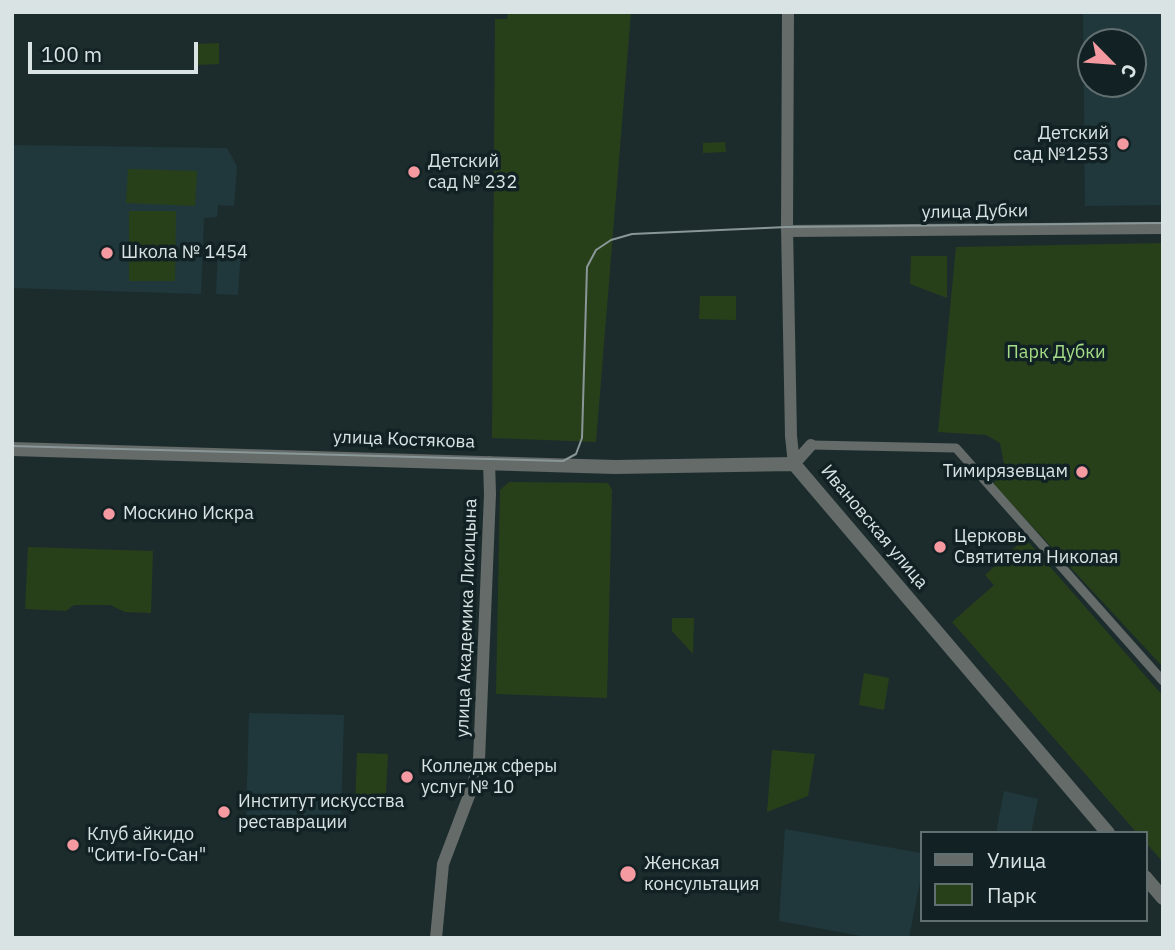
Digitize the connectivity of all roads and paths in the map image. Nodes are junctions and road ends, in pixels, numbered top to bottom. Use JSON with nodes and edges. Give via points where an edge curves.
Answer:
{"nodes":[{"id":1,"x":789,"y":12,"type":"edge"},
{"id":2,"x":1163,"y":228,"type":"edge"},
{"id":3,"x":787,"y":231,"type":"junction"},
{"id":4,"x":811,"y":445,"type":"joint"},
{"id":5,"x":12,"y":449,"type":"edge"},
{"id":6,"x":489,"y":462,"type":"junction"},
{"id":7,"x":794,"y":464,"type":"junction"},
{"id":8,"x":1163,"y":681,"type":"edge"},
{"id":9,"x":1106,"y":831,"type":"edge"},
{"id":10,"x":1147,"y":879,"type":"edge"},
{"id":11,"x":1163,"y":898,"type":"edge"},
{"id":12,"x":436,"y":938,"type":"edge"}],
"edges":[{"from":1,"to":3,"type":"street","name":"Ивановская улица"},
{"from":2,"to":3,"type":"street","name":"улица Дубки"},
{"from":3,"to":7,"type":"street","name":"Ивановская улица"},
{"from":4,"to":7,"type":"street"},
{"from":4,"to":8,"type":"street","via":[[956,448]]},
{"from":5,"to":6,"type":"street","name":"улица Костякова"},
{"from":6,"to":7,"type":"street","name":"улица Костякова","via":[[615,467]]},
{"from":6,"to":12,"type":"street","name":"улица Академика Лисицына","via":[[479,760],[443,864]]},
{"from":7,"to":9,"type":"street","name":"Ивановская улица"},
{"from":10,"to":11,"type":"street"}]}
